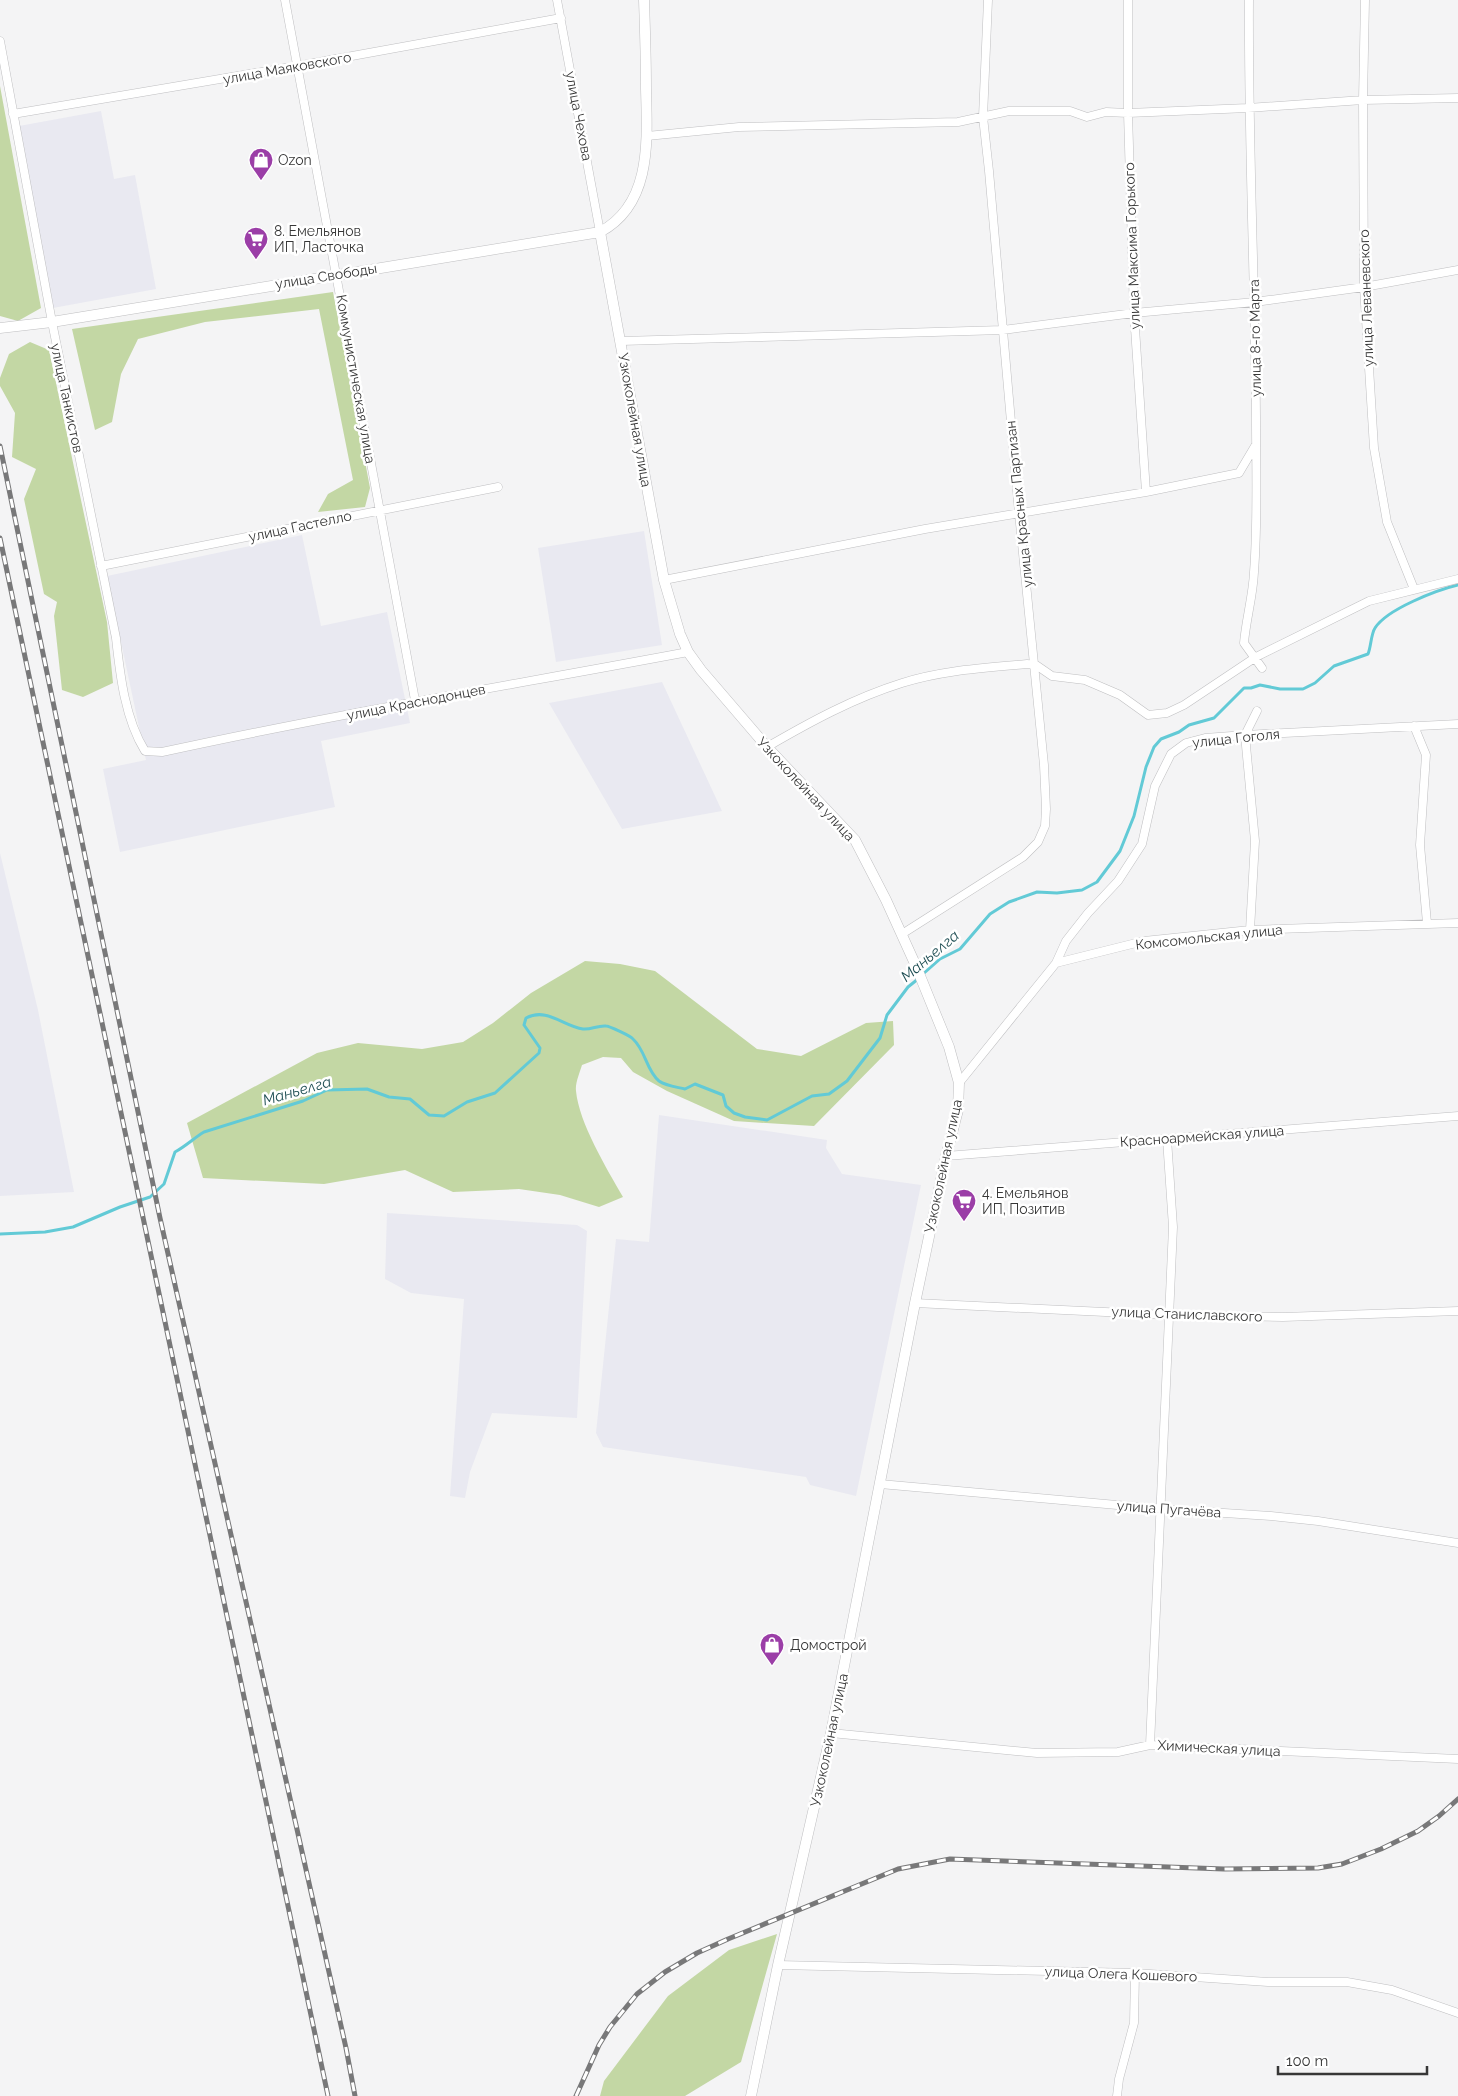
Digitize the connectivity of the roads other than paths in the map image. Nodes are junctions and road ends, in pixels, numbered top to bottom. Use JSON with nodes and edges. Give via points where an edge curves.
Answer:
{"nodes":[{"id":1,"x":285,"y":0,"type":"edge"},
{"id":2,"x":557,"y":0,"type":"edge"},
{"id":3,"x":644,"y":0,"type":"edge"},
{"id":4,"x":988,"y":0,"type":"edge"},
{"id":5,"x":1128,"y":0,"type":"edge"},
{"id":6,"x":1248,"y":0,"type":"edge"},
{"id":7,"x":1365,"y":0,"type":"edge"},
{"id":8,"x":561,"y":18,"type":"junction"},
{"id":9,"x":0,"y":41,"type":"edge"},
{"id":10,"x":297,"y":66,"type":"junction"},
{"id":11,"x":1458,"y":98,"type":"edge"},
{"id":12,"x":1363,"y":100,"type":"junction"},
{"id":13,"x":1248,"y":108,"type":"junction"},
{"id":14,"x":1128,"y":113,"type":"junction"},
{"id":15,"x":13,"y":114,"type":"junction"},
{"id":16,"x":983,"y":117,"type":"junction"},
{"id":17,"x":647,"y":136,"type":"junction"},
{"id":18,"x":600,"y":232,"type":"junction"},
{"id":19,"x":1458,"y":270,"type":"edge"},
{"id":20,"x":337,"y":274,"type":"junction"},
{"id":21,"x":1364,"y":288,"type":"junction"},
{"id":22,"x":1255,"y":302,"type":"junction"},
{"id":23,"x":1134,"y":313,"type":"junction"},
{"id":24,"x":52,"y":322,"type":"junction"},
{"id":25,"x":0,"y":328,"type":"edge"},
{"id":26,"x":1003,"y":330,"type":"junction"},
{"id":27,"x":620,"y":341,"type":"junction"},
{"id":28,"x":1256,"y":444,"type":"junction"},
{"id":29,"x":498,"y":487,"type":"dead end"},
{"id":30,"x":1146,"y":492,"type":"junction"},
{"id":31,"x":380,"y":510,"type":"junction"},
{"id":32,"x":1019,"y":513,"type":"junction"},
{"id":33,"x":101,"y":566,"type":"junction"},
{"id":34,"x":664,"y":580,"type":"junction"},
{"id":35,"x":1458,"y":580,"type":"edge"},
{"id":36,"x":1414,"y":589,"type":"junction"},
{"id":37,"x":688,"y":652,"type":"junction"},
{"id":38,"x":1256,"y":658,"type":"junction"},
{"id":39,"x":1036,"y":665,"type":"junction"},
{"id":40,"x":1262,"y":668,"type":"dead end"},
{"id":41,"x":415,"y":700,"type":"junction"},
{"id":42,"x":1258,"y":711,"type":"dead end"},
{"id":43,"x":1458,"y":724,"type":"edge"},
{"id":44,"x":1414,"y":726,"type":"junction"},
{"id":45,"x":1244,"y":735,"type":"junction"},
{"id":46,"x":766,"y":747,"type":"junction"},
{"id":47,"x":145,"y":752,"type":"joint"},
{"id":48,"x":1427,"y":923,"type":"junction"},
{"id":49,"x":1458,"y":923,"type":"edge"},
{"id":50,"x":1250,"y":930,"type":"junction"},
{"id":51,"x":902,"y":934,"type":"junction"},
{"id":52,"x":1056,"y":963,"type":"junction"},
{"id":53,"x":959,"y":1083,"type":"junction"},
{"id":54,"x":1458,"y":1116,"type":"edge"},
{"id":55,"x":1167,"y":1139,"type":"junction"},
{"id":56,"x":946,"y":1156,"type":"junction"},
{"id":57,"x":916,"y":1303,"type":"junction"},
{"id":58,"x":1458,"y":1311,"type":"edge"},
{"id":59,"x":1168,"y":1315,"type":"junction"},
{"id":60,"x":880,"y":1484,"type":"junction"},
{"id":61,"x":1162,"y":1509,"type":"junction"},
{"id":62,"x":1458,"y":1543,"type":"edge"},
{"id":63,"x":831,"y":1733,"type":"junction"},
{"id":64,"x":1150,"y":1745,"type":"junction"},
{"id":65,"x":1458,"y":1759,"type":"edge"},
{"id":66,"x":778,"y":1965,"type":"junction"},
{"id":67,"x":1135,"y":1973,"type":"junction"},
{"id":68,"x":1458,"y":2013,"type":"edge"},
{"id":69,"x":751,"y":2096,"type":"edge"},
{"id":70,"x":1117,"y":2096,"type":"edge"}],
"edges":[{"from":1,"to":10,"type":"street","name":"Коммунистическая улица"},
{"from":2,"to":8,"type":"street","name":"улица Чехова"},
{"from":3,"to":17,"type":"street"},
{"from":4,"to":16,"type":"street","name":"улица Красных Партизан"},
{"from":5,"to":14,"type":"street","name":"улица Максима Горького"},
{"from":6,"to":13,"type":"street","name":"улица 8-го Марта"},
{"from":7,"to":12,"type":"street","name":"улица Леваневского"},
{"from":8,"to":10,"type":"street","name":"улица Маяковского"},
{"from":8,"to":18,"type":"street","name":"улица Чехова"},
{"from":9,"to":15,"type":"street","name":"улица Танкистов"},
{"from":10,"to":15,"type":"street","name":"улица Маяковского"},
{"from":10,"to":20,"type":"street","name":"Коммунистическая улица"},
{"from":11,"to":12,"type":"street"},
{"from":12,"to":13,"type":"street"},
{"from":12,"to":21,"type":"street","name":"улица Леваневского"},
{"from":13,"to":14,"type":"street"},
{"from":13,"to":22,"type":"street","name":"улица 8-го Марта"},
{"from":14,"to":16,"type":"street","via":[[1106,112],[1087,117],[1070,111],[1010,111]]},
{"from":14,"to":23,"type":"street","name":"улица Максима Горького"},
{"from":15,"to":24,"type":"street","name":"улица Танкистов"},
{"from":16,"to":17,"type":"street","via":[[958,122],[739,127]]},
{"from":16,"to":26,"type":"street","name":"улица Красных Партизан"},
{"from":17,"to":18,"type":"street","via":[[644,170],[636,193],[623,214]]},
{"from":18,"to":20,"type":"street","name":"улица Свободы"},
{"from":18,"to":27,"type":"street","name":"Узкоколейная улица"},
{"from":19,"to":21,"type":"street"},
{"from":20,"to":24,"type":"street","name":"улица Свободы"},
{"from":20,"to":31,"type":"street","name":"Коммунистическая улица"},
{"from":21,"to":22,"type":"street"},
{"from":21,"to":36,"type":"street","name":"улица Леваневского","via":[[1374,448],[1387,522]]},
{"from":22,"to":23,"type":"street"},
{"from":22,"to":28,"type":"street","name":"улица 8-го Марта"},
{"from":23,"to":26,"type":"street"},
{"from":23,"to":30,"type":"street","name":"улица Максима Горького"},
{"from":24,"to":25,"type":"street","name":"улица Свободы"},
{"from":24,"to":33,"type":"street","name":"улица Танкистов"},
{"from":26,"to":27,"type":"street"},
{"from":26,"to":32,"type":"street","name":"улица Красных Партизан"},
{"from":27,"to":34,"type":"street","name":"Узкоколейная улица"},
{"from":28,"to":30,"type":"street","via":[[1240,473]]},
{"from":28,"to":38,"type":"street","name":"улица 8-го Марта","via":[[1254,573],[1244,643]]},
{"from":29,"to":31,"type":"street","name":"улица Гастелло"},
{"from":30,"to":32,"type":"street"},
{"from":31,"to":33,"type":"street","name":"улица Гастелло"},
{"from":31,"to":41,"type":"street","name":"Коммунистическая улица"},
{"from":32,"to":34,"type":"street"},
{"from":32,"to":39,"type":"street","name":"улица Красных Партизан"},
{"from":33,"to":47,"type":"street","name":"улица Танкистов","via":[[124,690],[138,740]]},
{"from":34,"to":37,"type":"street","name":"Узкоколейная улица"},
{"from":35,"to":36,"type":"street"},
{"from":36,"to":38,"type":"street","via":[[1369,601]]},
{"from":37,"to":41,"type":"street","name":"улица Краснодонцев"},
{"from":37,"to":46,"type":"street","name":"Узкоколейная улица"},
{"from":38,"to":39,"type":"street","via":[[1184,705],[1167,713],[1148,715],[1120,695],[1085,680],[1052,676]]},
{"from":38,"to":40,"type":"street","name":"улица 8-го Марта"},
{"from":39,"to":46,"type":"street","via":[[957,671],[903,683],[827,713]]},
{"from":39,"to":51,"type":"street","name":"улица Красных Партизан","via":[[1046,809],[1045,826],[1038,842],[1023,857]]},
{"from":41,"to":47,"type":"street","name":"улица Краснодонцев","via":[[162,752]]},
{"from":42,"to":45,"type":"street"},
{"from":43,"to":44,"type":"street","name":"улица Гоголя"},
{"from":44,"to":45,"type":"street","name":"улица Гоголя"},
{"from":44,"to":48,"type":"street","via":[[1426,755],[1420,845]]},
{"from":45,"to":50,"type":"street","via":[[1255,841]]},
{"from":45,"to":52,"type":"street","name":"улица Гоголя","via":[[1205,738],[1186,743],[1171,754],[1155,786],[1142,844],[1118,881],[1066,941]]},
{"from":46,"to":51,"type":"street","name":"Узкоколейная улица","via":[[855,840]]},
{"from":48,"to":49,"type":"street","name":"Комсомольская улица"},
{"from":48,"to":50,"type":"street","name":"Комсомольская улица"},
{"from":50,"to":52,"type":"street","name":"Комсомольская улица","via":[[1144,941]]},
{"from":51,"to":53,"type":"street","name":"Узкоколейная улица","via":[[949,1048]]},
{"from":52,"to":53,"type":"street"},
{"from":53,"to":56,"type":"street","name":"Узкоколейная улица","via":[[958,1110]]},
{"from":54,"to":55,"type":"street","name":"Красноармейская улица"},
{"from":55,"to":56,"type":"street","name":"Красноармейская улица"},
{"from":55,"to":59,"type":"street","via":[[1173,1228]]},
{"from":56,"to":57,"type":"street","name":"Узкоколейная улица"},
{"from":57,"to":59,"type":"street","name":"улица Станиславского"},
{"from":57,"to":60,"type":"street","name":"Узкоколейная улица"},
{"from":58,"to":59,"type":"street","name":"улица Станиславского","via":[[1283,1317]]},
{"from":59,"to":61,"type":"street"},
{"from":60,"to":61,"type":"street","name":"улица Пугачёва"},
{"from":60,"to":63,"type":"street","name":"Узкоколейная улица"},
{"from":61,"to":62,"type":"street","name":"улица Пугачёва","via":[[1318,1521]]},
{"from":61,"to":64,"type":"street"},
{"from":63,"to":64,"type":"street","name":"Химическая улица","via":[[1037,1753],[1118,1752]]},
{"from":63,"to":66,"type":"street","name":"Узкоколейная улица"},
{"from":64,"to":65,"type":"street","name":"Химическая улица"},
{"from":66,"to":67,"type":"street","name":"улица Олега Кошевого"},
{"from":66,"to":69,"type":"street","name":"Узкоколейная улица"},
{"from":67,"to":68,"type":"street","name":"улица Олега Кошевого","via":[[1268,1982],[1347,1982],[1392,1990]]},
{"from":67,"to":70,"type":"street","via":[[1134,2023]]}]}
